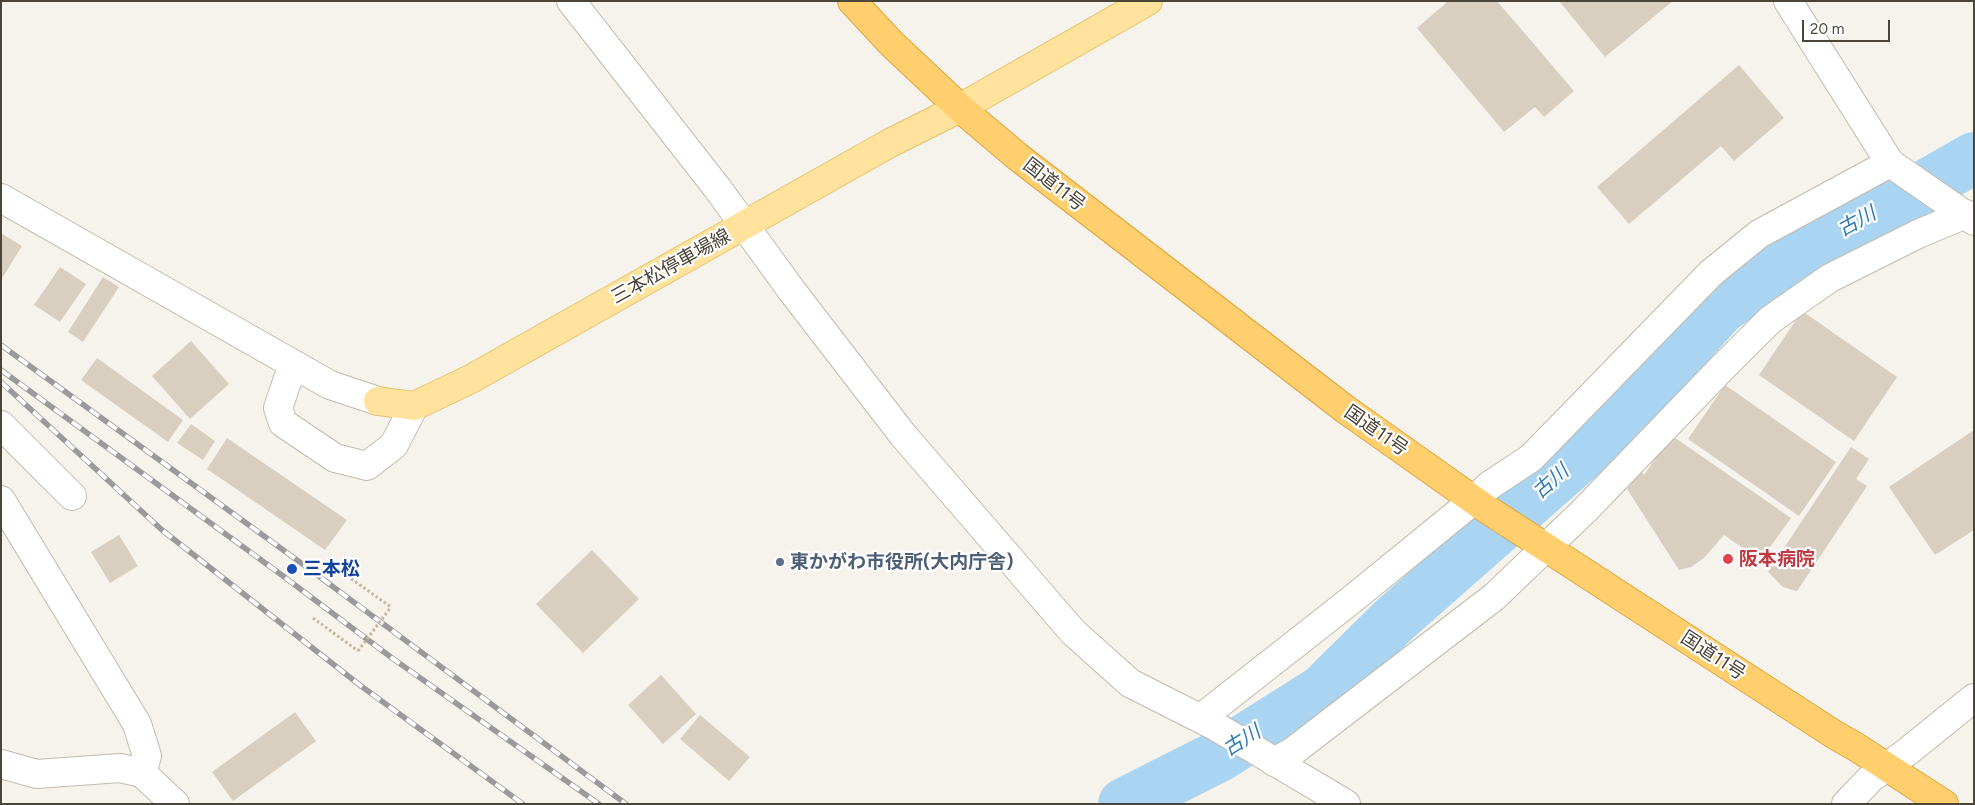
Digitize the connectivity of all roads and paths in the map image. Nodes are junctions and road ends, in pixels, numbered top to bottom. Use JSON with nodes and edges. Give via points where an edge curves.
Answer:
{"nodes":[{"id":1,"x":571,"y":1,"type":"edge"},
{"id":2,"x":852,"y":1,"type":"edge"},
{"id":3,"x":1148,"y":1,"type":"edge"},
{"id":4,"x":1788,"y":1,"type":"edge"},
{"id":5,"x":960,"y":108,"type":"junction"},
{"id":6,"x":1895,"y":166,"type":"junction"},
{"id":7,"x":1,"y":198,"type":"edge"},
{"id":8,"x":1964,"y":213,"type":"edge"},
{"id":9,"x":745,"y":225,"type":"junction"},
{"id":10,"x":293,"y":364,"type":"junction"},
{"id":11,"x":378,"y":401,"type":"joint"},
{"id":12,"x":414,"y":406,"type":"junction"},
{"id":13,"x":1,"y":425,"type":"edge"},
{"id":14,"x":72,"y":496,"type":"dead end"},
{"id":15,"x":1,"y":500,"type":"edge"},
{"id":16,"x":1478,"y":503,"type":"junction"},
{"id":17,"x":1540,"y":543,"type":"junction"},
{"id":18,"x":343,"y":572,"type":"dead end"},
{"id":19,"x":313,"y":618,"type":"dead end"},
{"id":20,"x":1974,"y":698,"type":"edge"},
{"id":21,"x":1208,"y":722,"type":"junction"},
{"id":22,"x":1269,"y":758,"type":"junction"},
{"id":23,"x":1,"y":764,"type":"edge"},
{"id":24,"x":1887,"y":766,"type":"junction"},
{"id":25,"x":142,"y":773,"type":"junction"},
{"id":26,"x":175,"y":804,"type":"edge"},
{"id":27,"x":1346,"y":804,"type":"edge"},
{"id":28,"x":1846,"y":804,"type":"edge"},
{"id":29,"x":1944,"y":804,"type":"edge"}],
"edges":[{"from":1,"to":9,"type":"street"},
{"from":2,"to":5,"type":"highway","name":"国道11号"},
{"from":3,"to":5,"type":"main road","name":"三本松停車場線"},
{"from":4,"to":6,"type":"street"},
{"from":5,"to":9,"type":"main road","name":"三本松停車場線","via":[[890,143]]},
{"from":5,"to":16,"type":"highway","name":"国道11号","via":[[1203,301],[1345,409]]},
{"from":6,"to":8,"type":"street"},
{"from":6,"to":16,"type":"street","via":[[1760,234],[1712,273],[1531,458],[1490,484]]},
{"from":7,"to":10,"type":"street"},
{"from":8,"to":17,"type":"street","via":[[1830,278],[1770,320],[1584,511]]},
{"from":9,"to":12,"type":"main road","name":"三本松停車場線","via":[[469,380]]},
{"from":9,"to":21,"type":"street","via":[[904,436],[1073,632],[1130,683]]},
{"from":10,"to":11,"type":"street","via":[[330,385]]},
{"from":10,"to":12,"type":"street","via":[[278,408],[283,423],[335,458],[367,466],[394,445]]},
{"from":11,"to":12,"type":"main road"},
{"from":13,"to":14,"type":"street"},
{"from":15,"to":25,"type":"street","via":[[137,724],[147,756]]},
{"from":16,"to":17,"type":"highway","name":"国道11号"},
{"from":16,"to":21,"type":"street","via":[[1343,607]]},
{"from":17,"to":22,"type":"street","via":[[1494,597],[1292,752]]},
{"from":17,"to":24,"type":"highway","name":"国道11号","via":[[1835,736]]},
{"from":18,"to":19,"type":"path","bridge":true,"via":[[391,607],[358,651]]},
{"from":20,"to":24,"type":"street"},
{"from":21,"to":22,"type":"street"},
{"from":22,"to":27,"type":"street"},
{"from":23,"to":25,"type":"street","via":[[37,774],[120,768]]},
{"from":24,"to":28,"type":"street"},
{"from":24,"to":29,"type":"highway","name":"国道11号"},
{"from":25,"to":26,"type":"street"}]}
